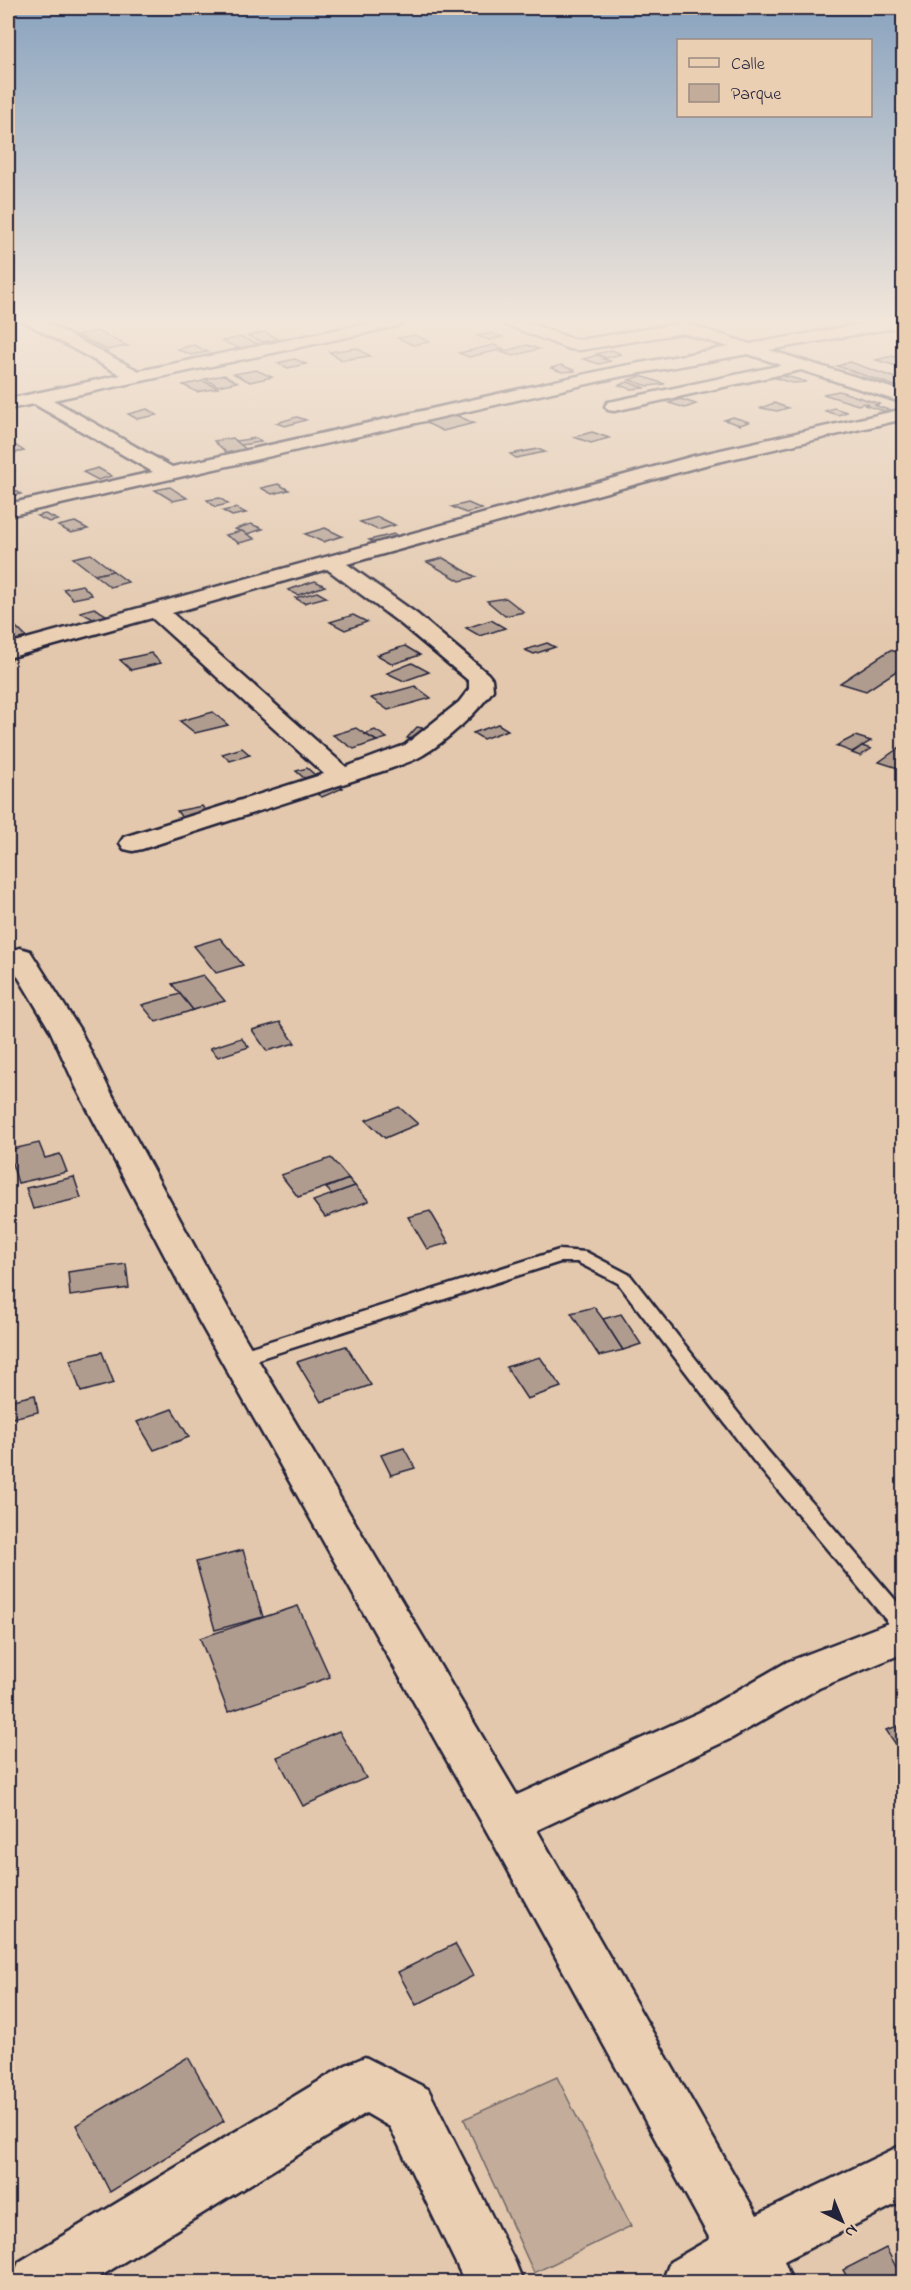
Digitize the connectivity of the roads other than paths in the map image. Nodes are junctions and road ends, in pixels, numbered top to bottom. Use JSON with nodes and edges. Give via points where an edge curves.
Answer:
{"nodes":[{"id":1,"x":89,"y":428,"type":"edge"},
{"id":2,"x":366,"y":428,"type":"edge"},
{"id":3,"x":842,"y":428,"type":"edge"},
{"id":4,"x":167,"y":472,"type":"junction"},
{"id":5,"x":8,"y":510,"type":"edge"},
{"id":6,"x":332,"y":563,"type":"junction"},
{"id":7,"x":157,"y":611,"type":"junction"},
{"id":8,"x":8,"y":651,"type":"edge"},
{"id":9,"x":340,"y":775,"type":"junction"},
{"id":10,"x":133,"y":843,"type":"dead end"},
{"id":11,"x":20,"y":957,"type":"dead end"},
{"id":12,"x":239,"y":1358,"type":"junction"},
{"id":13,"x":903,"y":1626,"type":"edge"},
{"id":14,"x":903,"y":1634,"type":"edge"},
{"id":15,"x":507,"y":1822,"type":"junction"},
{"id":16,"x":903,"y":2171,"type":"edge"},
{"id":17,"x":755,"y":2266,"type":"edge"},
{"id":18,"x":39,"y":2283,"type":"edge"},
{"id":19,"x":495,"y":2283,"type":"edge"},
{"id":20,"x":690,"y":2283,"type":"edge"}],
"edges":[{"from":1,"to":4,"type":"street"},
{"from":2,"to":4,"type":"street"},
{"from":3,"to":6,"type":"street","via":[[700,460]]},
{"from":4,"to":5,"type":"street"},
{"from":6,"to":7,"type":"street"},
{"from":6,"to":9,"type":"street","via":[[410,619],[480,679],[481,690],[467,707],[414,750]]},
{"from":7,"to":8,"type":"street"},
{"from":7,"to":9,"type":"street"},
{"from":9,"to":10,"type":"street"},
{"from":11,"to":12,"type":"street","via":[[65,1030],[108,1118]]},
{"from":12,"to":13,"type":"lane","via":[[559,1256],[580,1256],[624,1279],[760,1455]]},
{"from":12,"to":15,"type":"street"},
{"from":14,"to":15,"type":"street","via":[[803,1675],[716,1725]]},
{"from":15,"to":17,"type":"street"},
{"from":16,"to":17,"type":"street"},
{"from":17,"to":20,"type":"street"},
{"from":18,"to":19,"type":"street","via":[[365,2083],[409,2108]]}]}
